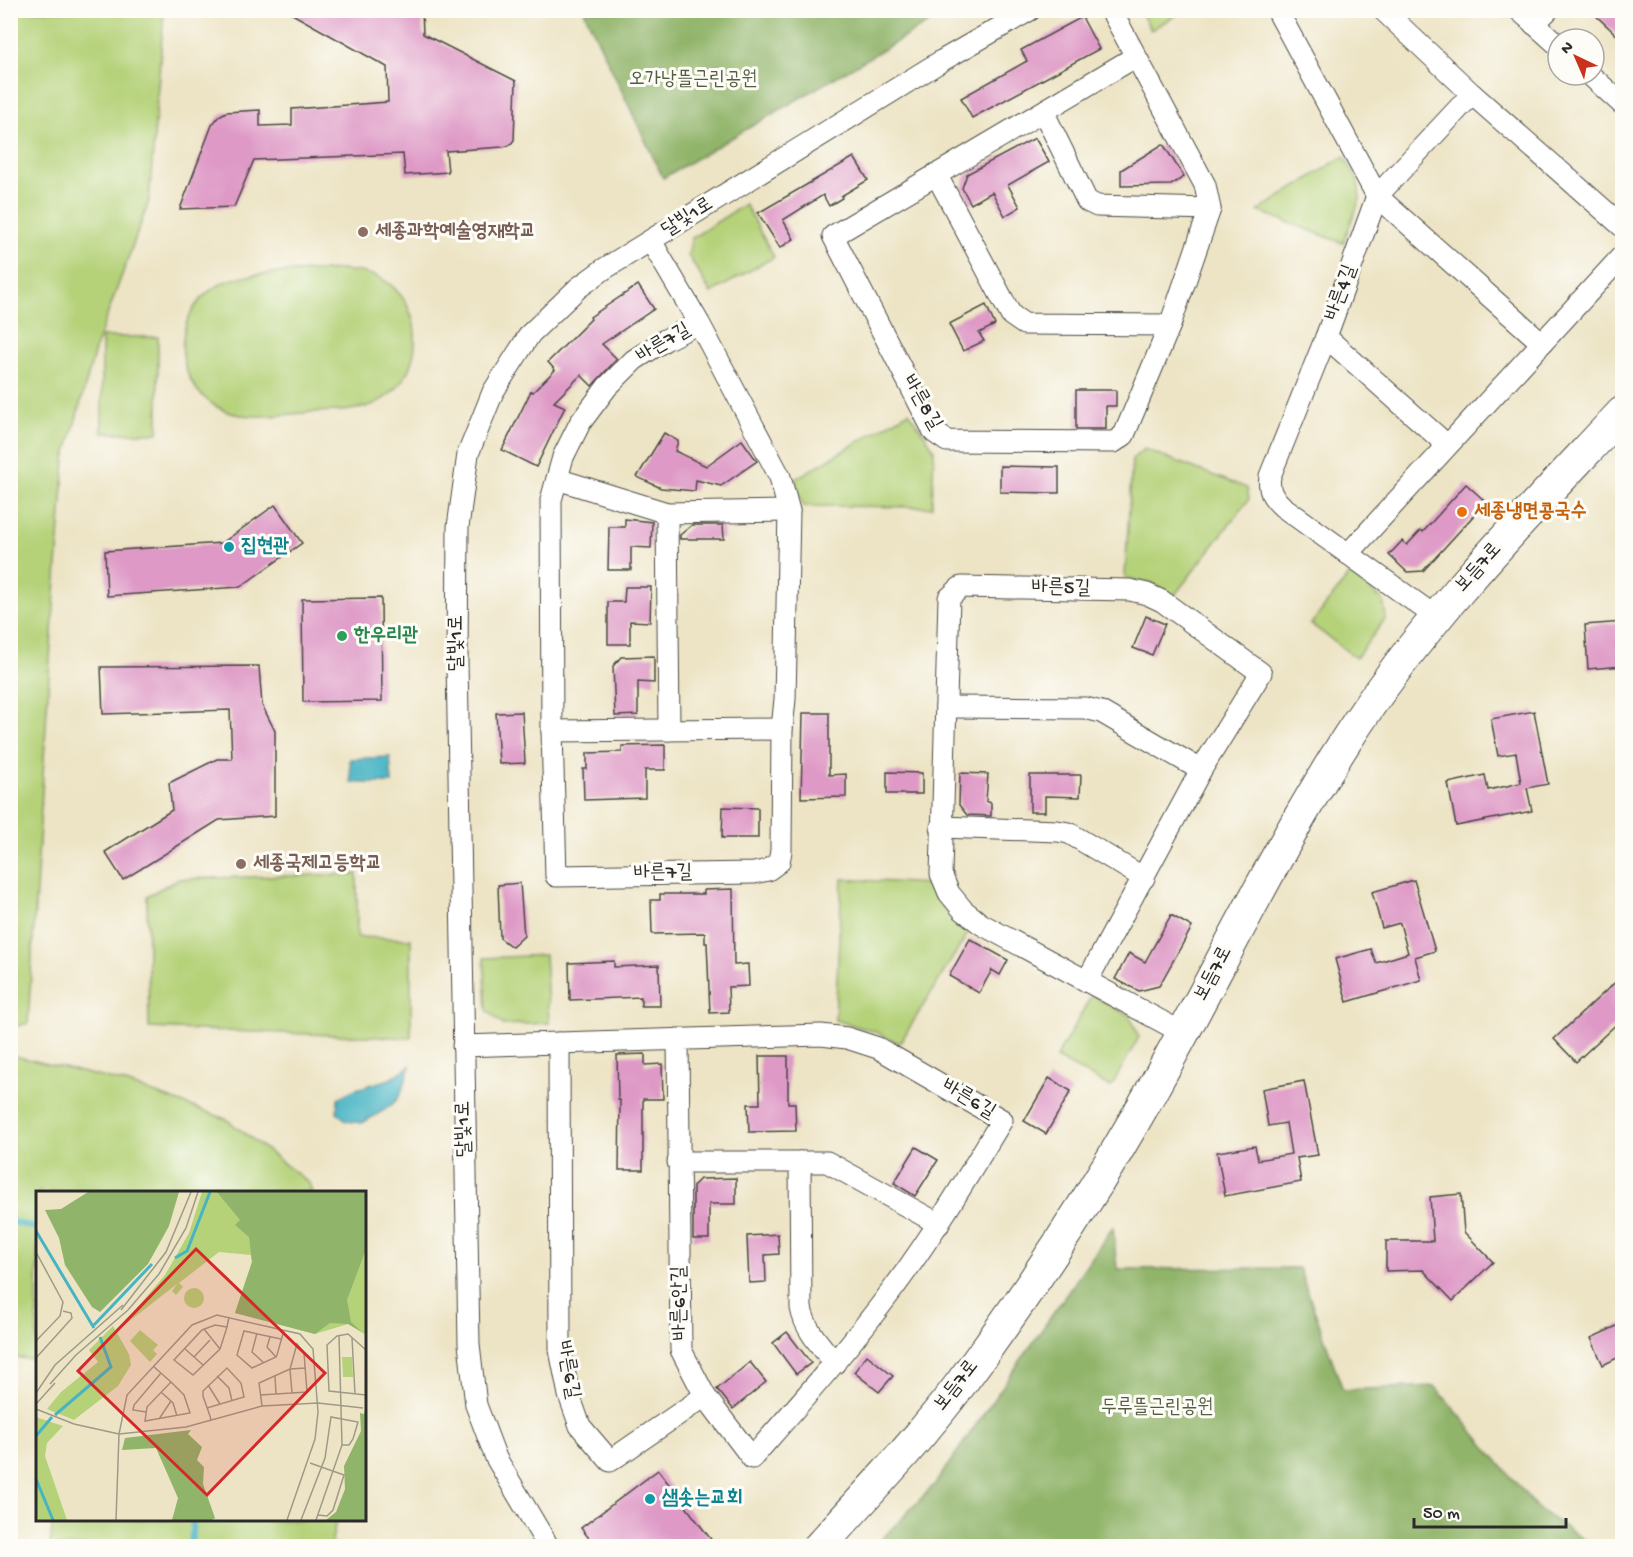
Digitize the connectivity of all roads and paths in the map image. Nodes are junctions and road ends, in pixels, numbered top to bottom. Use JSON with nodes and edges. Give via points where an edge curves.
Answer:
{"nodes":[{"id":1,"x":1030,"y":10,"type":"edge"},
{"id":2,"x":1111,"y":10,"type":"edge"},
{"id":3,"x":1277,"y":10,"type":"edge"},
{"id":4,"x":1383,"y":10,"type":"edge"},
{"id":5,"x":1534,"y":15,"type":"edge"},
{"id":6,"x":1546,"y":30,"type":"edge"},
{"id":7,"x":1135,"y":57,"type":"junction"},
{"id":8,"x":1604,"y":87,"type":"edge"},
{"id":9,"x":1472,"y":94,"type":"junction"},
{"id":10,"x":1623,"y":104,"type":"edge"},
{"id":11,"x":1044,"y":113,"type":"junction"},
{"id":12,"x":936,"y":174,"type":"junction"},
{"id":13,"x":1377,"y":196,"type":"junction"},
{"id":14,"x":1210,"y":209,"type":"junction"},
{"id":15,"x":1623,"y":226,"type":"edge"},
{"id":16,"x":651,"y":240,"type":"junction"},
{"id":17,"x":1623,"y":256,"type":"edge"},
{"id":18,"x":699,"y":323,"type":"junction"},
{"id":19,"x":1170,"y":325,"type":"junction"},
{"id":20,"x":1326,"y":337,"type":"junction"},
{"id":21,"x":1542,"y":343,"type":"junction"},
{"id":22,"x":1623,"y":413,"type":"edge"},
{"id":23,"x":1447,"y":445,"type":"junction"},
{"id":24,"x":557,"y":479,"type":"junction"},
{"id":25,"x":789,"y":511,"type":"junction"},
{"id":26,"x":667,"y":513,"type":"junction"},
{"id":27,"x":1348,"y":554,"type":"junction"},
{"id":28,"x":1436,"y":617,"type":"junction"},
{"id":29,"x":946,"y":707,"type":"junction"},
{"id":30,"x":782,"y":729,"type":"junction"},
{"id":31,"x":669,"y":730,"type":"junction"},
{"id":32,"x":552,"y":731,"type":"junction"},
{"id":33,"x":1201,"y":770,"type":"junction"},
{"id":34,"x":941,"y":827,"type":"junction"},
{"id":35,"x":1143,"y":878,"type":"junction"},
{"id":36,"x":1087,"y":981,"type":"junction"},
{"id":37,"x":1183,"y":1033,"type":"junction"},
{"id":38,"x":678,"y":1039,"type":"junction"},
{"id":39,"x":559,"y":1043,"type":"junction"},
{"id":40,"x":464,"y":1046,"type":"junction"},
{"id":41,"x":678,"y":1162,"type":"junction"},
{"id":42,"x":800,"y":1162,"type":"junction"},
{"id":43,"x":939,"y":1224,"type":"junction"},
{"id":44,"x":835,"y":1363,"type":"junction"},
{"id":45,"x":705,"y":1396,"type":"junction"},
{"id":46,"x":752,"y":1458,"type":"joint"},
{"id":47,"x":548,"y":1546,"type":"edge"},
{"id":48,"x":820,"y":1546,"type":"edge"}],
"edges":[{"from":1,"to":16,"type":"street","name":"달빛1로"},
{"from":2,"to":7,"type":"street"},
{"from":3,"to":13,"type":"street"},
{"from":4,"to":9,"type":"street"},
{"from":5,"to":6,"type":"street"},
{"from":7,"to":11,"type":"street","name":"바른8길"},
{"from":7,"to":14,"type":"street","via":[[1205,185]]},
{"from":8,"to":10,"type":"street"},
{"from":9,"to":13,"type":"street"},
{"from":9,"to":15,"type":"street"},
{"from":11,"to":12,"type":"street","name":"바른8길"},
{"from":11,"to":14,"type":"street","via":[[1087,201],[1097,206]]},
{"from":12,"to":19,"type":"street","via":[[1011,315],[1024,324]]},
{"from":12,"to":19,"type":"street","name":"바른8길","via":[[833,236],[939,436],[947,441],[1114,442],[1124,435]]},
{"from":13,"to":20,"type":"street","name":"바른4길"},
{"from":13,"to":21,"type":"street"},
{"from":14,"to":19,"type":"street","name":"바른8길"},
{"from":16,"to":18,"type":"street"},
{"from":16,"to":40,"type":"street","name":"달빛1로","via":[[578,288],[530,334],[493,392],[468,454],[458,538],[457,661]]},
{"from":17,"to":21,"type":"street"},
{"from":18,"to":24,"type":"street","name":"바른7길","via":[[634,360],[607,387],[580,423]]},
{"from":18,"to":25,"type":"street","name":"바른7길","via":[[780,477]]},
{"from":20,"to":23,"type":"street"},
{"from":20,"to":27,"type":"street","name":"바른4길","via":[[1269,487],[1273,498],[1283,507]]},
{"from":21,"to":23,"type":"street"},
{"from":22,"to":28,"type":"street","name":"보듬7로"},
{"from":23,"to":27,"type":"street"},
{"from":24,"to":26,"type":"street"},
{"from":24,"to":32,"type":"street","name":"바른7길","via":[[551,500],[550,533]]},
{"from":25,"to":26,"type":"street"},
{"from":25,"to":30,"type":"street","name":"바른7길"},
{"from":26,"to":31,"type":"street"},
{"from":27,"to":28,"type":"street","name":"바른4길"},
{"from":28,"to":37,"type":"street","name":"보듬7로","via":[[1348,737],[1295,824]]},
{"from":29,"to":33,"type":"street","via":[[1085,708],[1101,712]]},
{"from":29,"to":33,"type":"street","name":"바른5길","via":[[949,597],[960,587],[1130,590],[1147,594],[1261,673]]},
{"from":29,"to":34,"type":"street","name":"바른5길"},
{"from":30,"to":31,"type":"street"},
{"from":30,"to":32,"type":"street","name":"바른7길","via":[[781,851],[779,862],[768,870],[556,876]]},
{"from":31,"to":32,"type":"street"},
{"from":33,"to":35,"type":"street","name":"바른5길"},
{"from":34,"to":35,"type":"street","via":[[1069,833]]},
{"from":34,"to":36,"type":"street","name":"바른5길","via":[[941,874],[963,910],[981,924]]},
{"from":35,"to":36,"type":"street","name":"바른5길"},
{"from":36,"to":37,"type":"street","name":"바른5길"},
{"from":37,"to":48,"type":"street","name":"보듬7로","via":[[1055,1250],[960,1384]]},
{"from":38,"to":39,"type":"street","name":"바른6길"},
{"from":38,"to":41,"type":"street","name":"바른6안길"},
{"from":38,"to":43,"type":"street","name":"바른6길","via":[[821,1035],[847,1038],[878,1048],[1002,1120]]},
{"from":39,"to":40,"type":"street","name":"바른6길"},
{"from":39,"to":45,"type":"street","name":"바른6길","via":[[560,1350],[568,1395],[580,1426],[610,1461]]},
{"from":40,"to":47,"type":"street","name":"달빛1로","via":[[469,1344],[476,1405],[496,1458]]},
{"from":41,"to":42,"type":"street"},
{"from":41,"to":45,"type":"street","name":"바른6안길","via":[[681,1350]]},
{"from":42,"to":43,"type":"street","via":[[827,1162]]},
{"from":42,"to":44,"type":"street","via":[[803,1322]]},
{"from":43,"to":44,"type":"street","name":"바른6길"},
{"from":44,"to":46,"type":"street","name":"바른6길"},
{"from":45,"to":46,"type":"street","name":"바른6안길"}]}
